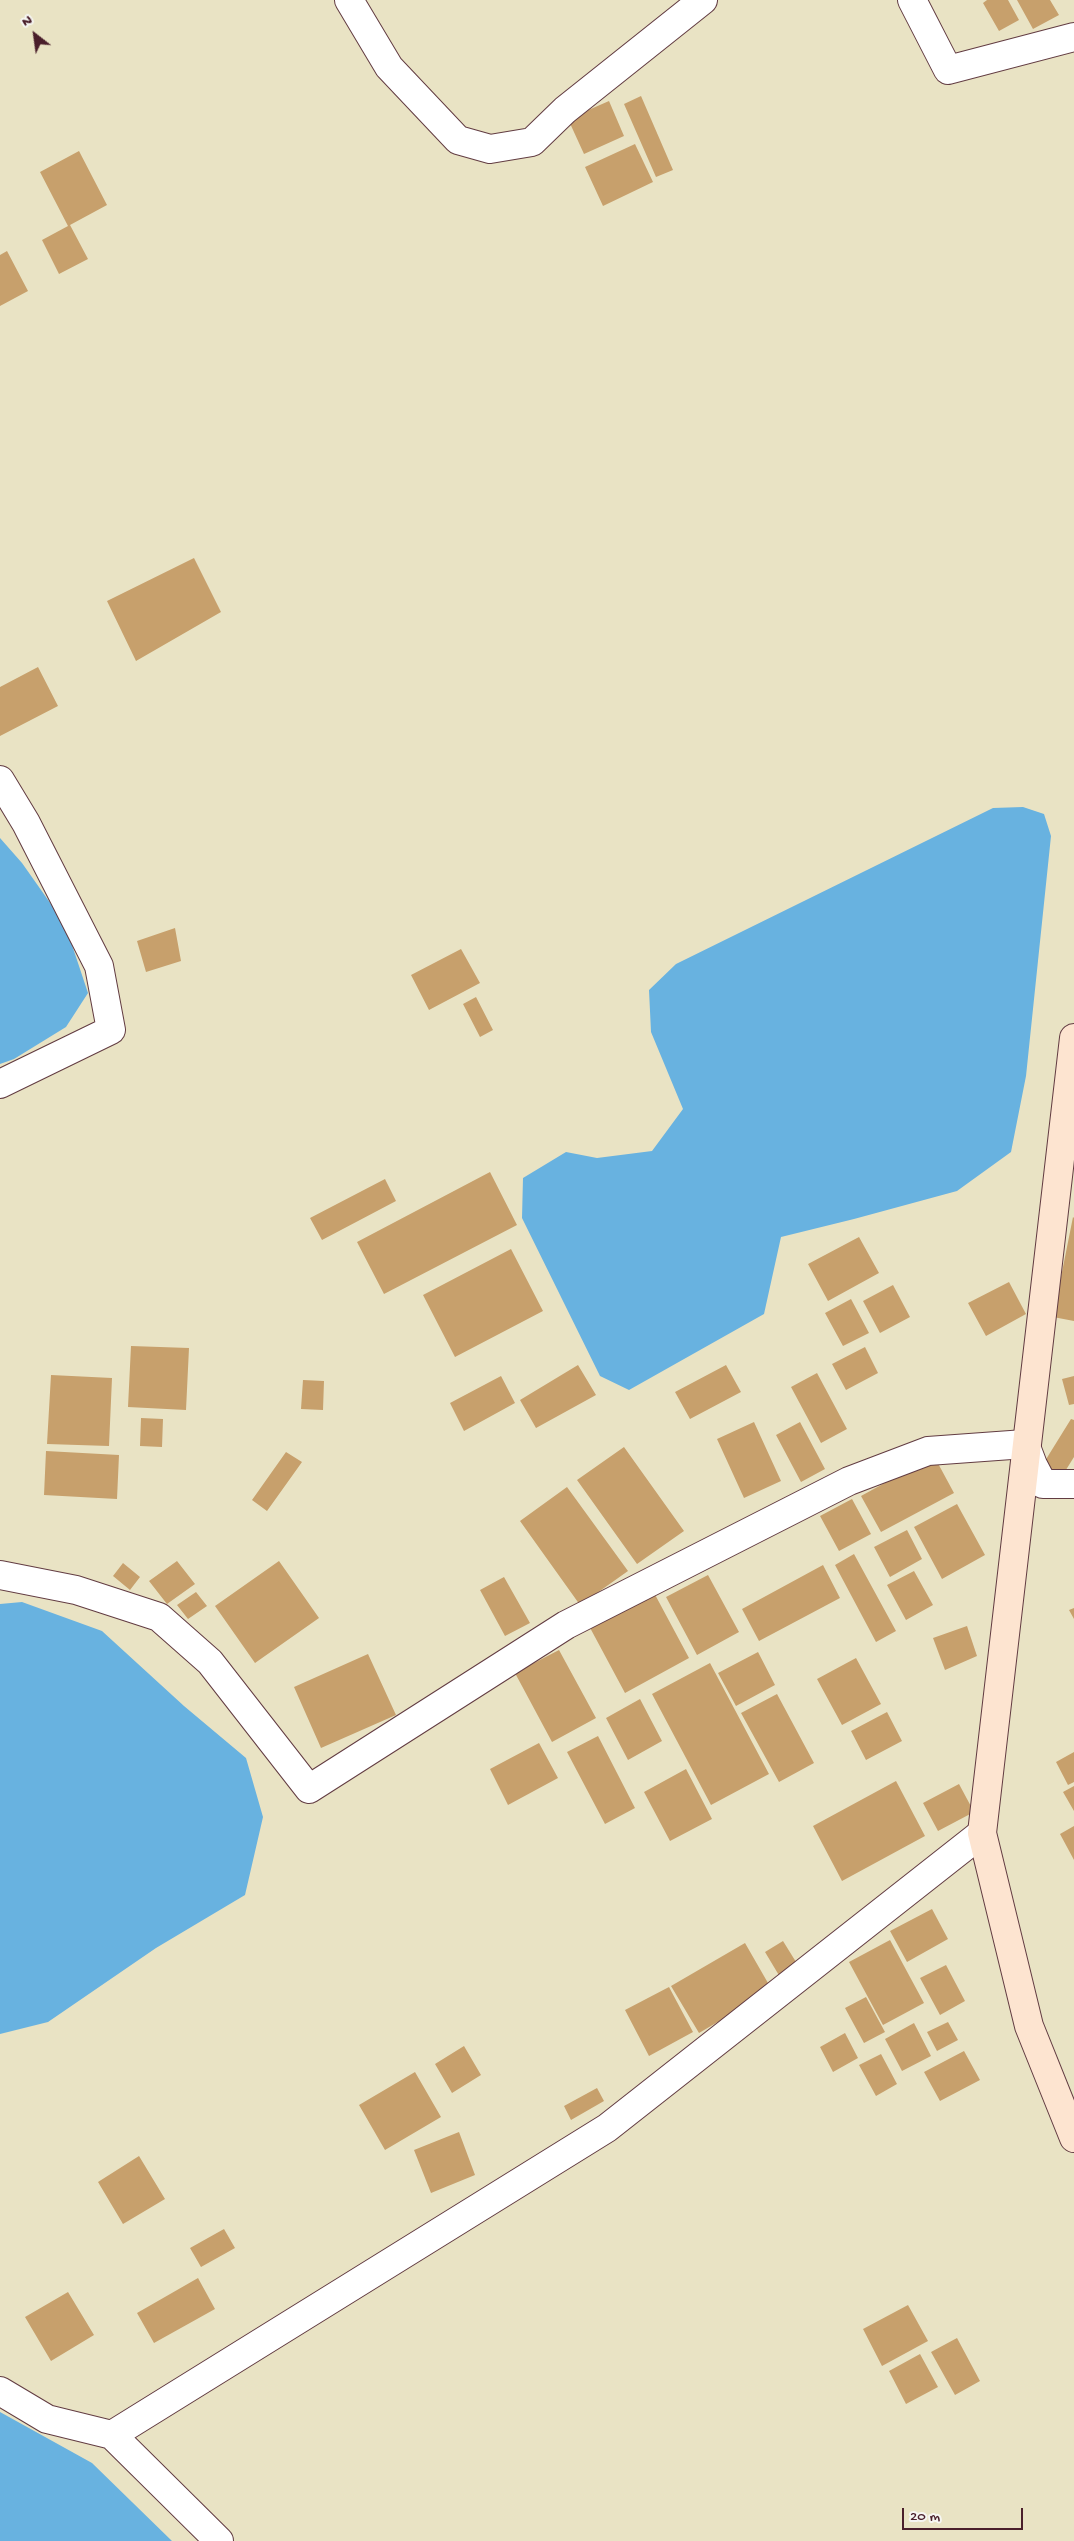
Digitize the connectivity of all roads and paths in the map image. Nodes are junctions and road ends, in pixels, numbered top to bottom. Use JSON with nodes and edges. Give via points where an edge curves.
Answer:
{"nodes":[{"id":1,"x":348,"y":0,"type":"edge"},
{"id":2,"x":703,"y":0,"type":"edge"},
{"id":3,"x":912,"y":0,"type":"edge"},
{"id":4,"x":1074,"y":37,"type":"edge"},
{"id":5,"x":0,"y":780,"type":"edge"},
{"id":6,"x":1074,"y":1038,"type":"edge"},
{"id":7,"x":0,"y":1084,"type":"edge"},
{"id":8,"x":1025,"y":1444,"type":"junction"},
{"id":9,"x":1074,"y":1484,"type":"edge"},
{"id":10,"x":0,"y":1575,"type":"edge"},
{"id":11,"x":982,"y":1833,"type":"junction"},
{"id":12,"x":1074,"y":2138,"type":"edge"},
{"id":13,"x":0,"y":2391,"type":"edge"},
{"id":14,"x":112,"y":2435,"type":"junction"},
{"id":15,"x":219,"y":2541,"type":"edge"}],
"edges":[{"from":1,"to":2,"type":"street","via":[[389,67],[458,140],[490,149],[532,142],[565,110]]},
{"from":3,"to":4,"type":"street","via":[[948,70]]},
{"from":5,"to":7,"type":"street","via":[[26,823],[99,966],[111,1030]]},
{"from":6,"to":8,"type":"main road"},
{"from":8,"to":9,"type":"street","via":[[1043,1484]]},
{"from":8,"to":10,"type":"street","via":[[928,1451],[849,1481],[566,1625],[309,1789],[210,1662],[159,1617],[76,1590]]},
{"from":8,"to":11,"type":"main road"},
{"from":11,"to":12,"type":"main road","via":[[1028,2026]]},
{"from":11,"to":14,"type":"street","via":[[607,2128]]},
{"from":13,"to":14,"type":"street","via":[[47,2419]]},
{"from":14,"to":15,"type":"street"}]}
